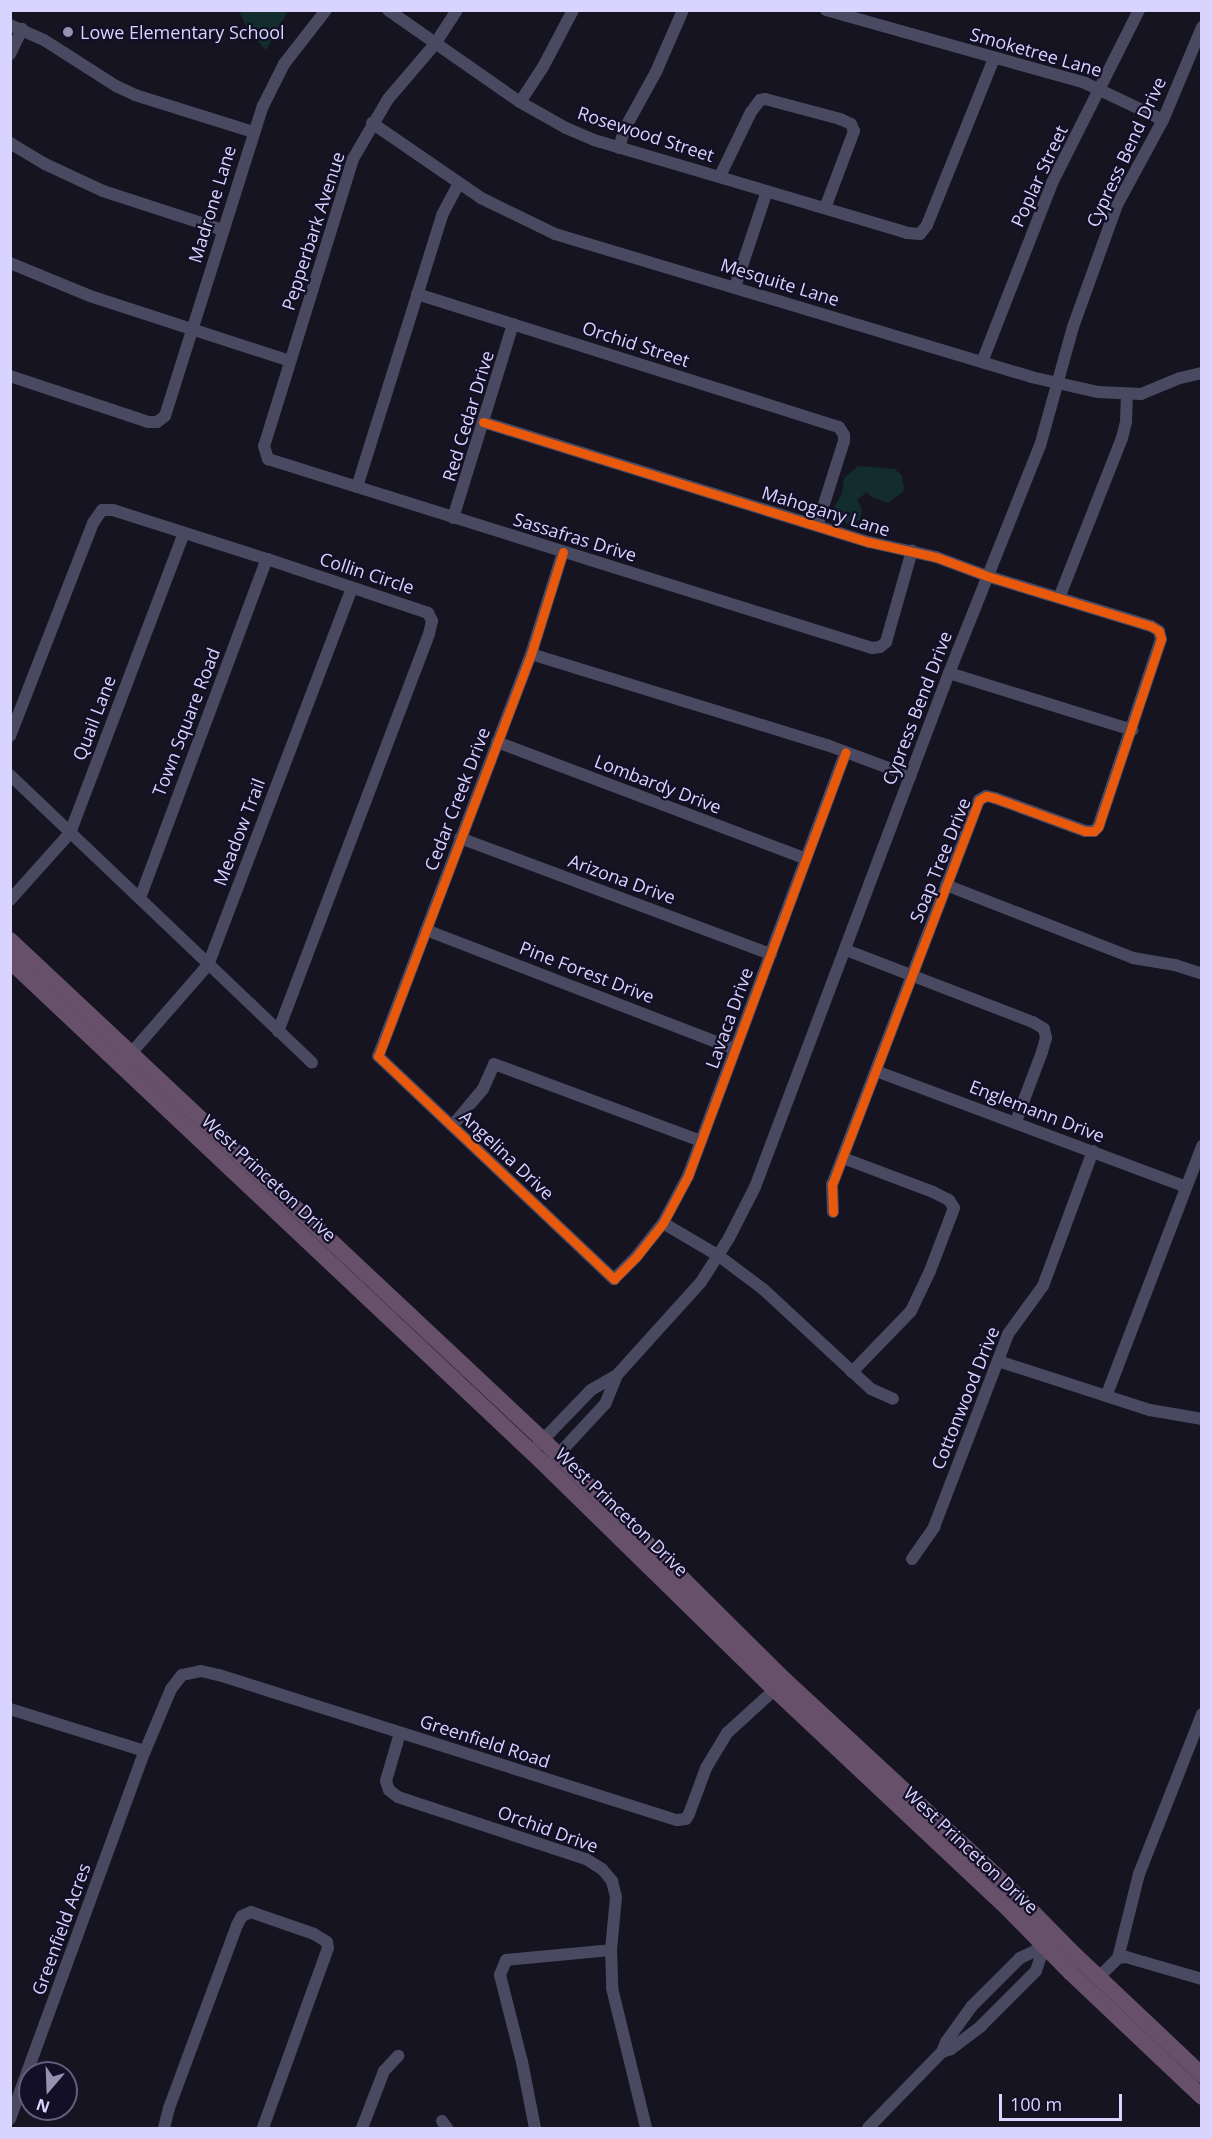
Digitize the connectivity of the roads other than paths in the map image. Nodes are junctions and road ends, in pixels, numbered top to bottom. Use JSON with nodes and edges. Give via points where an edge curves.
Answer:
{"nodes":[{"id":1,"x":326,"y":10,"type":"edge"},
{"id":2,"x":388,"y":10,"type":"edge"},
{"id":3,"x":457,"y":10,"type":"edge"},
{"id":4,"x":573,"y":10,"type":"edge"},
{"id":5,"x":683,"y":10,"type":"edge"},
{"id":6,"x":826,"y":10,"type":"edge"},
{"id":7,"x":1139,"y":10,"type":"edge"},
{"id":8,"x":16,"y":27,"type":"edge"},
{"id":9,"x":1202,"y":27,"type":"edge"},
{"id":10,"x":435,"y":44,"type":"junction"},
{"id":11,"x":10,"y":54,"type":"edge"},
{"id":12,"x":994,"y":58,"type":"junction"},
{"id":13,"x":1101,"y":90,"type":"junction"},
{"id":14,"x":520,"y":102,"type":"junction"},
{"id":15,"x":1163,"y":120,"type":"junction"},
{"id":16,"x":372,"y":123,"type":"junction"},
{"id":17,"x":253,"y":132,"type":"junction"},
{"id":18,"x":10,"y":143,"type":"edge"},
{"id":19,"x":619,"y":148,"type":"junction"},
{"id":20,"x":720,"y":176,"type":"junction"},
{"id":21,"x":459,"y":183,"type":"junction"},
{"id":22,"x":767,"y":191,"type":"junction"},
{"id":23,"x":825,"y":208,"type":"junction"},
{"id":24,"x":223,"y":231,"type":"junction"},
{"id":25,"x":10,"y":263,"type":"edge"},
{"id":26,"x":735,"y":287,"type":"junction"},
{"id":27,"x":417,"y":294,"type":"junction"},
{"id":28,"x":513,"y":324,"type":"junction"},
{"id":29,"x":192,"y":330,"type":"junction"},
{"id":30,"x":290,"y":361,"type":"junction"},
{"id":31,"x":982,"y":362,"type":"junction"},
{"id":32,"x":1202,"y":373,"type":"edge"},
{"id":33,"x":10,"y":376,"type":"edge"},
{"id":34,"x":1057,"y":382,"type":"junction"},
{"id":35,"x":1127,"y":395,"type":"junction"},
{"id":36,"x":483,"y":422,"type":"junction"},
{"id":37,"x":265,"y":452,"type":"joint"},
{"id":38,"x":357,"y":487,"type":"junction"},
{"id":39,"x":453,"y":518,"type":"junction"},
{"id":40,"x":817,"y":526,"type":"junction"},
{"id":41,"x":184,"y":533,"type":"junction"},
{"id":42,"x":912,"y":551,"type":"junction"},
{"id":43,"x":563,"y":552,"type":"junction"},
{"id":44,"x":267,"y":560,"type":"junction"},
{"id":45,"x":987,"y":576,"type":"junction"},
{"id":46,"x":352,"y":587,"type":"junction"},
{"id":47,"x":1059,"y":598,"type":"junction"},
{"id":48,"x":1159,"y":631,"type":"joint"},
{"id":49,"x":531,"y":654,"type":"junction"},
{"id":50,"x":950,"y":673,"type":"junction"},
{"id":51,"x":1132,"y":730,"type":"junction"},
{"id":52,"x":10,"y":736,"type":"edge"},
{"id":53,"x":497,"y":742,"type":"junction"},
{"id":54,"x":846,"y":752,"type":"junction"},
{"id":55,"x":10,"y":775,"type":"edge"},
{"id":56,"x":910,"y":776,"type":"junction"},
{"id":57,"x":70,"y":833,"type":"junction"},
{"id":58,"x":460,"y":838,"type":"junction"},
{"id":59,"x":806,"y":859,"type":"junction"},
{"id":60,"x":946,"y":885,"type":"junction"},
{"id":61,"x":140,"y":898,"type":"junction"},
{"id":62,"x":10,"y":900,"type":"edge"},
{"id":63,"x":426,"y":930,"type":"junction"},
{"id":64,"x":10,"y":940,"type":"edge"},
{"id":65,"x":846,"y":950,"type":"junction"},
{"id":66,"x":771,"y":954,"type":"junction"},
{"id":67,"x":10,"y":961,"type":"edge"},
{"id":68,"x":208,"y":965,"type":"junction"},
{"id":69,"x":1202,"y":974,"type":"edge"},
{"id":70,"x":912,"y":977,"type":"junction"},
{"id":71,"x":278,"y":1031,"type":"junction"},
{"id":72,"x":735,"y":1049,"type":"junction"},
{"id":73,"x":378,"y":1056,"type":"joint"},
{"id":74,"x":125,"y":1060,"type":"junction"},
{"id":75,"x":312,"y":1063,"type":"dead end"},
{"id":76,"x":876,"y":1071,"type":"junction"},
{"id":77,"x":1016,"y":1121,"type":"junction"},
{"id":78,"x":452,"y":1126,"type":"junction"},
{"id":79,"x":701,"y":1141,"type":"junction"},
{"id":80,"x":1202,"y":1146,"type":"edge"},
{"id":81,"x":1093,"y":1151,"type":"junction"},
{"id":82,"x":843,"y":1158,"type":"junction"},
{"id":83,"x":1186,"y":1187,"type":"junction"},
{"id":84,"x":833,"y":1212,"type":"dead end"},
{"id":85,"x":663,"y":1223,"type":"junction"},
{"id":86,"x":718,"y":1256,"type":"junction"},
{"id":87,"x":614,"y":1279,"type":"joint"},
{"id":88,"x":998,"y":1361,"type":"junction"},
{"id":89,"x":852,"y":1372,"type":"junction"},
{"id":90,"x":618,"y":1375,"type":"junction"},
{"id":91,"x":1107,"y":1394,"type":"junction"},
{"id":92,"x":893,"y":1399,"type":"dead end"},
{"id":93,"x":1202,"y":1419,"type":"edge"},
{"id":94,"x":537,"y":1446,"type":"junction"},
{"id":95,"x":552,"y":1461,"type":"junction"},
{"id":96,"x":912,"y":1559,"type":"dead end"},
{"id":97,"x":780,"y":1685,"type":"junction"},
{"id":98,"x":273,"y":1692,"type":"joint"},
{"id":99,"x":10,"y":1709,"type":"edge"},
{"id":100,"x":1202,"y":1714,"type":"edge"},
{"id":101,"x":400,"y":1733,"type":"junction"},
{"id":102,"x":145,"y":1751,"type":"junction"},
{"id":103,"x":1044,"y":1947,"type":"junction"},
{"id":104,"x":611,"y":1950,"type":"junction"},
{"id":105,"x":1118,"y":1958,"type":"junction"},
{"id":106,"x":1099,"y":1977,"type":"junction"},
{"id":107,"x":1202,"y":1979,"type":"edge"},
{"id":108,"x":942,"y":2052,"type":"junction"},
{"id":109,"x":398,"y":2056,"type":"dead end"},
{"id":110,"x":1202,"y":2075,"type":"edge"},
{"id":111,"x":1202,"y":2097,"type":"edge"},
{"id":112,"x":10,"y":2119,"type":"edge"},
{"id":113,"x":164,"y":2128,"type":"edge"},
{"id":114,"x":263,"y":2128,"type":"edge"},
{"id":115,"x":362,"y":2128,"type":"edge"},
{"id":116,"x":535,"y":2128,"type":"edge"},
{"id":117,"x":646,"y":2128,"type":"edge"},
{"id":118,"x":868,"y":2128,"type":"edge"}],
"edges":[{"from":1,"to":17,"type":"street","name":"Madrone Lane","via":[[284,64]]},
{"from":2,"to":10,"type":"street","name":"Rosewood Street"},
{"from":3,"to":10,"type":"street","name":"Pepperbark Avenue"},
{"from":4,"to":14,"type":"street"},
{"from":5,"to":19,"type":"street","via":[[656,72],[624,130]]},
{"from":6,"to":12,"type":"street","name":"Smoketree Lane"},
{"from":7,"to":13,"type":"street","name":"Poplar Street"},
{"from":8,"to":11,"type":"street"},
{"from":8,"to":17,"type":"street","via":[[126,91]]},
{"from":9,"to":15,"type":"street","name":"Cypress Bend Drive"},
{"from":10,"to":14,"type":"street","name":"Rosewood Street"},
{"from":10,"to":16,"type":"street","name":"Pepperbark Avenue"},
{"from":12,"to":13,"type":"street","name":"Smoketree Lane"},
{"from":12,"to":23,"type":"street","name":"Rosewood Street","via":[[920,234]]},
{"from":13,"to":15,"type":"street","name":"Smoketree Lane"},
{"from":13,"to":31,"type":"street","name":"Poplar Street","via":[[1052,183]]},
{"from":14,"to":19,"type":"street","name":"Rosewood Street","via":[[566,128]]},
{"from":15,"to":34,"type":"street","name":"Cypress Bend Drive","via":[[1117,205],[1072,327]]},
{"from":16,"to":21,"type":"street","name":"Mesquite Lane"},
{"from":16,"to":30,"type":"street","name":"Pepperbark Avenue","via":[[353,159]]},
{"from":17,"to":24,"type":"street","name":"Madrone Lane"},
{"from":18,"to":24,"type":"street","via":[[96,189]]},
{"from":19,"to":20,"type":"street","name":"Rosewood Street"},
{"from":20,"to":22,"type":"street","name":"Rosewood Street"},
{"from":20,"to":23,"type":"street","via":[[760,100],[840,119],[854,131]]},
{"from":21,"to":26,"type":"street","name":"Mesquite Lane","via":[[555,234]]},
{"from":21,"to":27,"type":"street","via":[[442,215]]},
{"from":22,"to":23,"type":"street","name":"Rosewood Street"},
{"from":22,"to":26,"type":"street"},
{"from":24,"to":29,"type":"street","name":"Madrone Lane"},
{"from":25,"to":29,"type":"street","via":[[75,291]]},
{"from":26,"to":31,"type":"street","name":"Mesquite Lane"},
{"from":27,"to":28,"type":"street","name":"Orchid Street"},
{"from":27,"to":38,"type":"street"},
{"from":28,"to":36,"type":"street","name":"Red Cedar Drive"},
{"from":28,"to":40,"type":"street","name":"Orchid Street","via":[[842,430],[844,441]]},
{"from":29,"to":30,"type":"street"},
{"from":29,"to":33,"type":"street","name":"Madrone Lane","via":[[160,421],[148,422]]},
{"from":30,"to":37,"type":"street","name":"Pepperbark Avenue"},
{"from":31,"to":34,"type":"street","name":"Mesquite Lane"},
{"from":32,"to":35,"type":"street","name":"Mesquite Lane"},
{"from":34,"to":35,"type":"street","name":"Mesquite Lane"},
{"from":34,"to":45,"type":"street","name":"Cypress Bend Drive","via":[[1040,446]]},
{"from":35,"to":47,"type":"street","via":[[1122,438]]},
{"from":36,"to":39,"type":"street","name":"Red Cedar Drive"},
{"from":36,"to":40,"type":"street","name":"Mahogany Lane"},
{"from":37,"to":38,"type":"street","name":"Sassafras Drive","via":[[268,459]]},
{"from":38,"to":39,"type":"street","name":"Sassafras Drive"},
{"from":39,"to":43,"type":"street","name":"Sassafras Drive"},
{"from":40,"to":42,"type":"street","name":"Mahogany Lane"},
{"from":41,"to":44,"type":"street","name":"Collin Circle"},
{"from":41,"to":52,"type":"street","name":"Collin Circle","via":[[113,510],[99,512]]},
{"from":41,"to":57,"type":"street","name":"Quail Lane"},
{"from":42,"to":43,"type":"street","name":"Sassafras Drive","via":[[886,642],[872,648]]},
{"from":42,"to":45,"type":"street","name":"Mahogany Lane"},
{"from":43,"to":49,"type":"street","name":"Cedar Creek Drive"},
{"from":44,"to":46,"type":"street","name":"Collin Circle"},
{"from":44,"to":61,"type":"street","name":"Town Square Road"},
{"from":45,"to":47,"type":"street","name":"Mahogany Lane"},
{"from":45,"to":50,"type":"street","name":"Cypress Bend Drive"},
{"from":46,"to":68,"type":"street","name":"Meadow Trail"},
{"from":46,"to":71,"type":"street","name":"Collin Circle","via":[[425,611],[432,627]]},
{"from":47,"to":48,"type":"street","name":"Mahogany Lane"},
{"from":48,"to":51,"type":"street","name":"Soap Tree Drive","via":[[1161,639]]},
{"from":49,"to":53,"type":"street","name":"Cedar Creek Drive"},
{"from":49,"to":54,"type":"street"},
{"from":50,"to":51,"type":"street"},
{"from":50,"to":56,"type":"street","name":"Cypress Bend Drive"},
{"from":51,"to":60,"type":"street","name":"Soap Tree Drive","via":[[1094,831],[1078,830],[995,798],[982,797]]},
{"from":53,"to":58,"type":"street","name":"Cedar Creek Drive"},
{"from":53,"to":59,"type":"street","name":"Lombardy Drive"},
{"from":54,"to":56,"type":"street"},
{"from":54,"to":59,"type":"street","name":"Lavaca Drive"},
{"from":55,"to":57,"type":"street"},
{"from":56,"to":65,"type":"street","name":"Cypress Bend Drive"},
{"from":57,"to":61,"type":"street"},
{"from":57,"to":62,"type":"street","name":"Quail Lane"},
{"from":58,"to":63,"type":"street","name":"Cedar Creek Drive"},
{"from":58,"to":66,"type":"street","name":"Arizona Drive"},
{"from":59,"to":66,"type":"street","name":"Lavaca Drive"},
{"from":60,"to":69,"type":"street","via":[[1133,958]]},
{"from":60,"to":70,"type":"street","name":"Soap Tree Drive"},
{"from":61,"to":68,"type":"street"},
{"from":63,"to":72,"type":"street","name":"Pine Forest Drive"},
{"from":63,"to":73,"type":"street","name":"Cedar Creek Drive"},
{"from":64,"to":74,"type":"highway","name":"West Princeton Drive"},
{"from":65,"to":70,"type":"street"},
{"from":65,"to":86,"type":"street","name":"Cypress Bend Drive","via":[[755,1187]]},
{"from":66,"to":72,"type":"street","name":"Lavaca Drive"},
{"from":67,"to":74,"type":"highway","name":"West Princeton Drive"},
{"from":68,"to":71,"type":"street"},
{"from":68,"to":74,"type":"street","name":"Meadow Trail"},
{"from":70,"to":76,"type":"street","name":"Soap Tree Drive"},
{"from":70,"to":77,"type":"street","via":[[1044,1029],[1042,1052]]},
{"from":71,"to":75,"type":"street"},
{"from":72,"to":79,"type":"street","name":"Lavaca Drive"},
{"from":73,"to":78,"type":"street","name":"Angelina Drive"},
{"from":74,"to":94,"type":"highway","name":"West Princeton Drive"},
{"from":76,"to":77,"type":"street","name":"Englemann Drive"},
{"from":76,"to":82,"type":"street","name":"Soap Tree Drive"},
{"from":77,"to":81,"type":"street","name":"Englemann Drive"},
{"from":78,"to":79,"type":"street","via":[[483,1089],[494,1064]]},
{"from":78,"to":87,"type":"street","name":"Angelina Drive"},
{"from":79,"to":85,"type":"street","name":"Lavaca Drive"},
{"from":80,"to":83,"type":"street"},
{"from":81,"to":83,"type":"street","name":"Englemann Drive"},
{"from":81,"to":88,"type":"street","name":"Cottonwood Drive","via":[[1043,1286],[1008,1334]]},
{"from":82,"to":84,"type":"street","name":"Soap Tree Drive","via":[[830,1193]]},
{"from":82,"to":89,"type":"street","via":[[949,1200],[954,1208],[911,1311]]},
{"from":83,"to":91,"type":"street"},
{"from":85,"to":86,"type":"street"},
{"from":85,"to":87,"type":"street","name":"Lavaca Drive"},
{"from":86,"to":89,"type":"street","via":[[763,1289]]},
{"from":86,"to":90,"type":"street","name":"Cypress Bend Drive","via":[[681,1306]]},
{"from":88,"to":91,"type":"street"},
{"from":88,"to":96,"type":"street","name":"Cottonwood Drive","via":[[934,1527]]},
{"from":89,"to":92,"type":"street","via":[[871,1389]]},
{"from":90,"to":94,"type":"street","name":"Cypress Bend Drive","via":[[591,1390]]},
{"from":90,"to":95,"type":"street","name":"Cypress Bend Drive","via":[[605,1404]]},
{"from":91,"to":93,"type":"street","via":[[1165,1414]]},
{"from":94,"to":95,"type":"highway","name":"West Princeton Drive"},
{"from":95,"to":97,"type":"highway","name":"West Princeton Drive"},
{"from":97,"to":101,"type":"street","name":"Greenfield Road","via":[[735,1724],[721,1742],[686,1819],[670,1819]]},
{"from":97,"to":103,"type":"highway","name":"West Princeton Drive"},
{"from":97,"to":106,"type":"highway","name":"West Princeton Drive","via":[[1004,1882]]},
{"from":98,"to":101,"type":"street","name":"Greenfield Road"},
{"from":98,"to":102,"type":"street","name":"Greenfield Acres","via":[[209,1672],[188,1673],[174,1683]]},
{"from":99,"to":102,"type":"street"},
{"from":100,"to":105,"type":"street","via":[[1139,1875]]},
{"from":101,"to":104,"type":"street","name":"Orchid Drive","via":[[386,1781],[398,1797],[586,1859],[602,1869],[612,1881],[616,1897]]},
{"from":102,"to":112,"type":"street","name":"Greenfield Acres"},
{"from":103,"to":108,"type":"street","via":[[1020,1958],[972,2006]]},
{"from":103,"to":108,"type":"street","via":[[1036,1971],[981,2026]]},
{"from":103,"to":111,"type":"highway","name":"West Princeton Drive"},
{"from":104,"to":116,"type":"street","via":[[506,1960],[500,1975]]},
{"from":104,"to":117,"type":"street","name":"Orchid Drive","via":[[615,2008]]},
{"from":105,"to":106,"type":"street"},
{"from":105,"to":107,"type":"street","via":[[1132,1957]]},
{"from":106,"to":110,"type":"highway","name":"West Princeton Drive"},
{"from":108,"to":118,"type":"street"},
{"from":109,"to":115,"type":"street","via":[[381,2076]]},
{"from":113,"to":114,"type":"street","via":[[237,1925],[246,1913],[256,1912],[314,1934],[327,1942],[328,1948]]}]}
